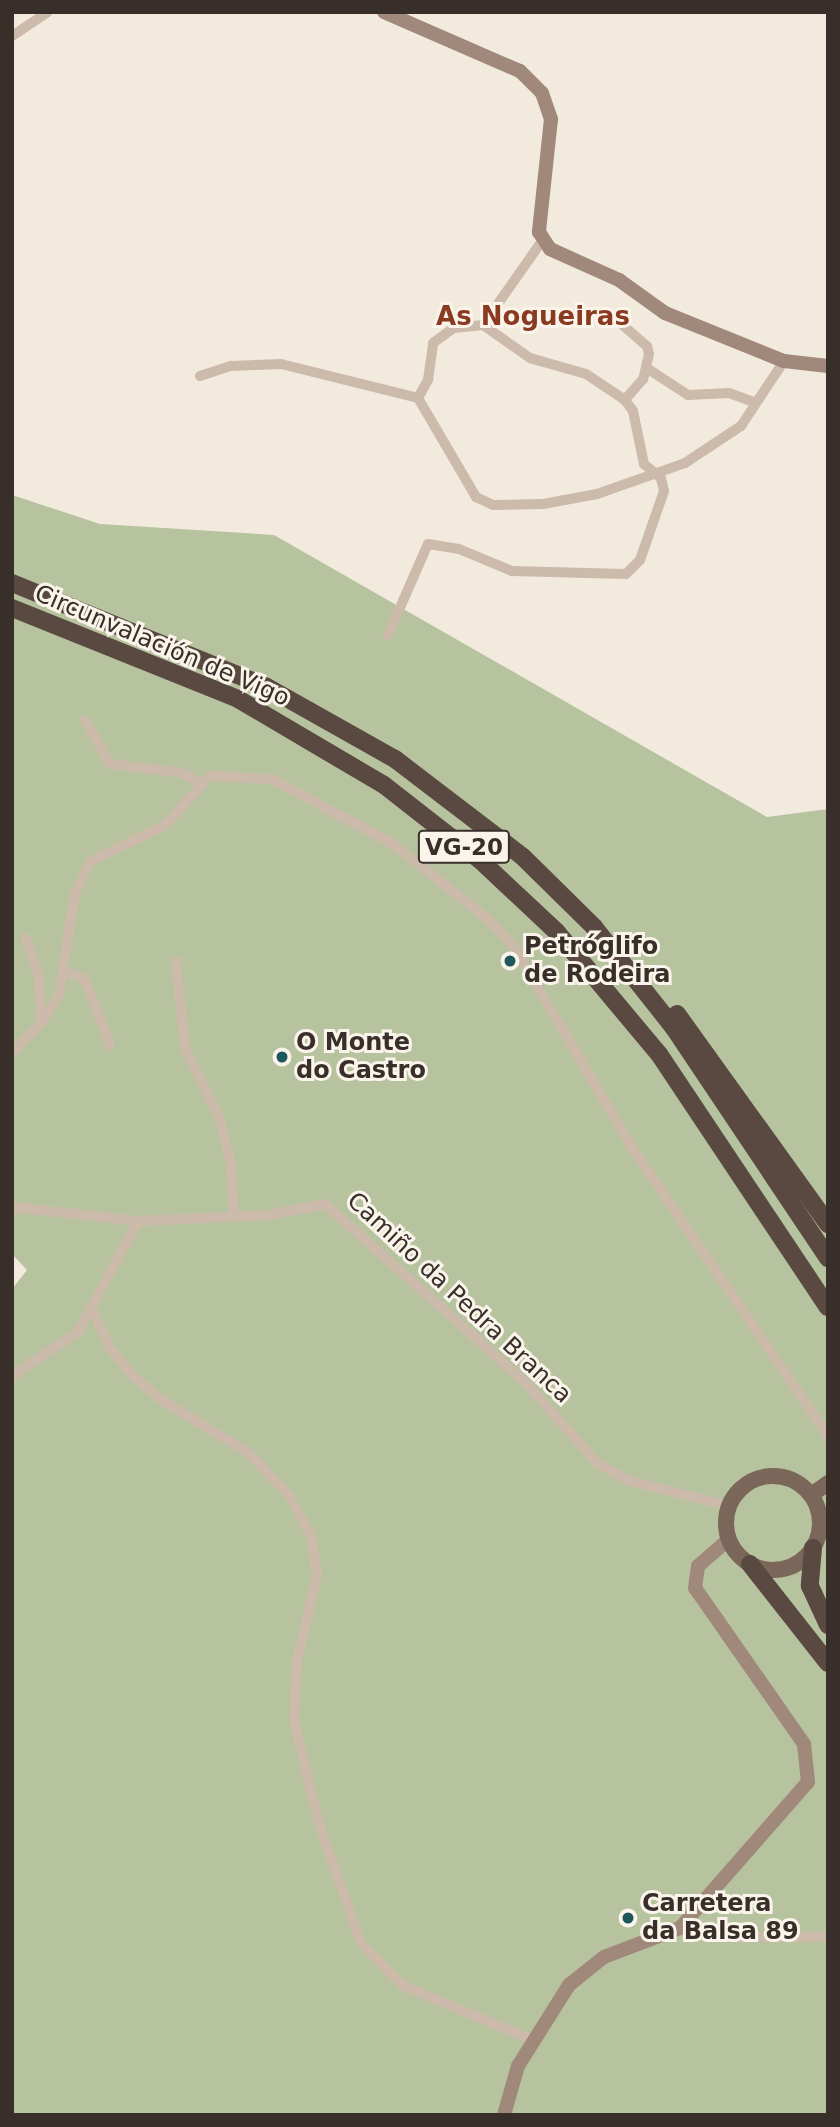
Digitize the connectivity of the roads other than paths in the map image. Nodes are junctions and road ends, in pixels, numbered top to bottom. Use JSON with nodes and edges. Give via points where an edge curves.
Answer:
{"nodes":[{"id":1,"x":48,"y":12,"type":"edge"},
{"id":2,"x":384,"y":12,"type":"edge"},
{"id":3,"x":12,"y":36,"type":"edge"},
{"id":4,"x":542,"y":241,"type":"junction"},
{"id":5,"x":618,"y":321,"type":"dead end"},
{"id":6,"x":483,"y":326,"type":"junction"},
{"id":7,"x":784,"y":360,"type":"junction"},
{"id":8,"x":828,"y":366,"type":"edge"},
{"id":9,"x":648,"y":369,"type":"junction"},
{"id":10,"x":200,"y":376,"type":"dead end"},
{"id":11,"x":418,"y":397,"type":"junction"},
{"id":12,"x":625,"y":400,"type":"junction"},
{"id":13,"x":754,"y":402,"type":"junction"},
{"id":14,"x":655,"y":474,"type":"junction"},
{"id":15,"x":12,"y":583,"type":"edge"},
{"id":16,"x":12,"y":608,"type":"edge"},
{"id":17,"x":388,"y":635,"type":"dead end"},
{"id":18,"x":85,"y":720,"type":"dead end"},
{"id":19,"x":199,"y":783,"type":"junction"},
{"id":20,"x":594,"y":927,"type":"junction"},
{"id":21,"x":26,"y":938,"type":"dead end"},
{"id":22,"x":176,"y":961,"type":"dead end"},
{"id":23,"x":65,"y":972,"type":"junction"},
{"id":24,"x":41,"y":1023,"type":"junction"},
{"id":25,"x":110,"y":1045,"type":"dead end"},
{"id":26,"x":12,"y":1053,"type":"edge"},
{"id":27,"x":12,"y":1208,"type":"edge"},
{"id":28,"x":234,"y":1214,"type":"junction"},
{"id":29,"x":138,"y":1221,"type":"junction"},
{"id":30,"x":828,"y":1224,"type":"edge"},
{"id":31,"x":828,"y":1258,"type":"edge"},
{"id":32,"x":91,"y":1307,"type":"junction"},
{"id":33,"x":828,"y":1307,"type":"edge"},
{"id":34,"x":12,"y":1376,"type":"edge"},
{"id":35,"x":828,"y":1436,"type":"edge"},
{"id":36,"x":828,"y":1482,"type":"edge"},
{"id":37,"x":811,"y":1495,"type":"junction"},
{"id":38,"x":728,"y":1506,"type":"junction"},
{"id":39,"x":728,"y":1540,"type":"junction"},
{"id":40,"x":813,"y":1548,"type":"junction"},
{"id":41,"x":750,"y":1564,"type":"junction"},
{"id":42,"x":828,"y":1625,"type":"edge"},
{"id":43,"x":828,"y":1663,"type":"edge"},
{"id":44,"x":680,"y":1928,"type":"junction"},
{"id":45,"x":828,"y":1937,"type":"edge"},
{"id":46,"x":532,"y":2040,"type":"junction"},
{"id":47,"x":505,"y":2115,"type":"edge"}],
"edges":[{"from":1,"to":3,"type":"street"},
{"from":2,"to":4,"type":"street","via":[[520,71],[542,93],[551,119],[539,221]]},
{"from":4,"to":6,"type":"street"},
{"from":4,"to":7,"type":"street","via":[[619,280],[665,313]]},
{"from":5,"to":9,"type":"street","via":[[647,346]]},
{"from":6,"to":11,"type":"street","via":[[454,328],[433,343],[428,380]]},
{"from":6,"to":12,"type":"street","via":[[530,358],[578,370]]},
{"from":7,"to":8,"type":"street"},
{"from":7,"to":13,"type":"street"},
{"from":9,"to":12,"type":"street"},
{"from":9,"to":13,"type":"street","via":[[688,395],[729,393]]},
{"from":10,"to":11,"type":"street","via":[[231,366],[281,364]]},
{"from":11,"to":14,"type":"street","via":[[462,480],[484,503],[543,504],[584,497]]},
{"from":12,"to":14,"type":"street","via":[[633,411],[644,464]]},
{"from":13,"to":14,"type":"street","via":[[735,431],[674,469]]},
{"from":14,"to":17,"type":"street","via":[[664,491],[632,571],[606,576],[512,571],[458,549],[428,544]]},
{"from":15,"to":20,"type":"highway","name":"Circunvalación de Vigo","number":"VG-20","via":[[267,687],[395,759],[523,857]]},
{"from":16,"to":33,"type":"highway","name":"Circunvalación de Vigo","number":"VG-20","via":[[131,653],[273,718],[384,785],[480,860],[556,931],[659,1054]]},
{"from":18,"to":19,"type":"street","via":[[110,764],[183,773]]},
{"from":19,"to":23,"type":"street","via":[[165,825],[112,847],[83,870],[75,893]]},
{"from":19,"to":35,"type":"street","via":[[225,772],[272,779],[393,844],[502,933],[640,1159]]},
{"from":20,"to":30,"type":"highway","via":[[630,956],[711,1056]]},
{"from":20,"to":31,"type":"highway","name":"Circunvalación de Vigo","number":"VG-20","via":[[674,1028]]},
{"from":21,"to":24,"type":"street","via":[[39,977]]},
{"from":22,"to":28,"type":"street","via":[[185,1048],[219,1117],[231,1164]]},
{"from":23,"to":24,"type":"street"},
{"from":23,"to":25,"type":"street","via":[[83,978]]},
{"from":24,"to":26,"type":"street"},
{"from":27,"to":29,"type":"street","name":"Camiño da Pedra Branca"},
{"from":28,"to":29,"type":"street","name":"Camiño da Pedra Branca"},
{"from":28,"to":38,"type":"street","name":"Camiño da Pedra Branca","via":[[271,1215],[315,1203],[333,1207],[527,1384],[597,1463],[630,1481]]},
{"from":29,"to":32,"type":"street","via":[[135,1236],[111,1267]]},
{"from":32,"to":34,"type":"street","via":[[70,1341]]},
{"from":32,"to":46,"type":"street","via":[[110,1348],[132,1375],[162,1400],[250,1454],[290,1497],[311,1536],[317,1575],[297,1661],[295,1721],[318,1820],[360,1942],[402,1985]]},
{"from":36,"to":37,"type":"main road"},
{"from":37,"to":38,"type":"main road","via":[[789,1478],[762,1476],[745,1484]]},
{"from":37,"to":40,"type":"main road","via":[[820,1527]]},
{"from":38,"to":39,"type":"main road"},
{"from":39,"to":41,"type":"main road"},
{"from":39,"to":44,"type":"street","via":[[698,1566],[695,1588],[798,1734],[810,1773],[793,1803]]},
{"from":40,"to":41,"type":"main road","via":[[790,1567]]},
{"from":40,"to":42,"type":"highway","via":[[810,1586]]},
{"from":41,"to":43,"type":"highway"},
{"from":44,"to":45,"type":"street","via":[[729,1937]]},
{"from":44,"to":46,"type":"street","via":[[604,1957],[581,1972]]},
{"from":46,"to":47,"type":"street","via":[[509,2089]]}]}
